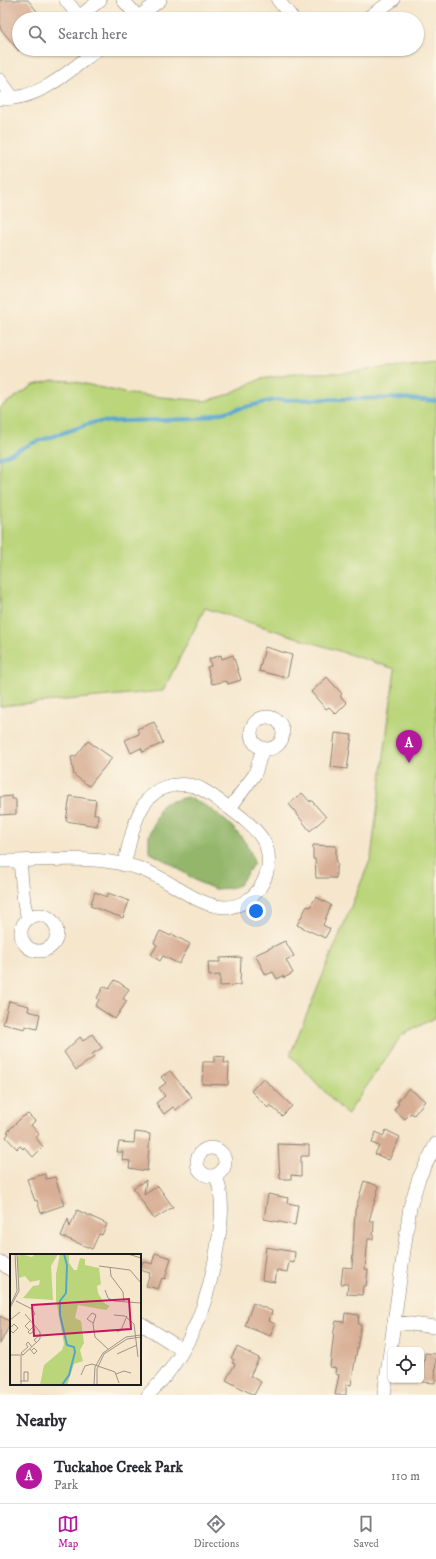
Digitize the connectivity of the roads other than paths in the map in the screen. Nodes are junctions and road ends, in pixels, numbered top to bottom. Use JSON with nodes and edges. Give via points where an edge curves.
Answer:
{"nodes":[{"id":1,"x":66,"y":0,"type":"edge"},
{"id":2,"x":100,"y":0,"type":"edge"},
{"id":3,"x":124,"y":0,"type":"edge"},
{"id":4,"x":160,"y":0,"type":"edge"},
{"id":5,"x":278,"y":0,"type":"edge"},
{"id":6,"x":393,"y":0,"type":"edge"},
{"id":7,"x":75,"y":12,"type":"edge"},
{"id":8,"x":85,"y":12,"type":"edge"},
{"id":9,"x":133,"y":12,"type":"edge"},
{"id":10,"x":145,"y":12,"type":"edge"},
{"id":11,"x":287,"y":12,"type":"edge"},
{"id":12,"x":376,"y":12,"type":"edge"},
{"id":13,"x":89,"y":56,"type":"edge"},
{"id":14,"x":0,"y":80,"type":"edge"},
{"id":15,"x":6,"y":99,"type":"edge"},
{"id":16,"x":263,"y":748,"type":"dead end"},
{"id":17,"x":230,"y":808,"type":"junction"},
{"id":18,"x":0,"y":861,"type":"edge"},
{"id":19,"x":20,"y":861,"type":"junction"},
{"id":20,"x":124,"y":865,"type":"junction"},
{"id":21,"x":28,"y":919,"type":"dead end"},
{"id":22,"x":436,"y":1144,"type":"edge"},
{"id":23,"x":216,"y":1176,"type":"dead end"},
{"id":24,"x":0,"y":1262,"type":"edge"},
{"id":25,"x":10,"y":1269,"type":"edge"},
{"id":26,"x":394,"y":1322,"type":"junction"},
{"id":27,"x":141,"y":1324,"type":"edge"},
{"id":28,"x":436,"y":1327,"type":"edge"},
{"id":29,"x":183,"y":1350,"type":"junction"},
{"id":30,"x":148,"y":1395,"type":"edge"},
{"id":31,"x":384,"y":1395,"type":"edge"}],
"edges":[{"from":1,"to":7,"type":"street"},
{"from":2,"to":8,"type":"street"},
{"from":3,"to":9,"type":"street"},
{"from":4,"to":10,"type":"street"},
{"from":5,"to":11,"type":"street"},
{"from":6,"to":12,"type":"street"},
{"from":13,"to":15,"type":"street","via":[[54,83],[40,90]]},
{"from":14,"to":15,"type":"street"},
{"from":16,"to":17,"type":"street","via":[[255,774]]},
{"from":17,"to":20,"type":"street","via":[[194,786],[183,784],[165,787],[151,795],[142,808]]},
{"from":17,"to":20,"type":"street","via":[[264,840],[268,856],[263,882],[256,892],[241,903],[228,907],[208,905],[164,879]]},
{"from":18,"to":19,"type":"street"},
{"from":19,"to":20,"type":"street","via":[[88,859]]},
{"from":19,"to":21,"type":"street"},
{"from":22,"to":26,"type":"street","via":[[419,1178],[410,1207]]},
{"from":23,"to":29,"type":"street","via":[[222,1200],[215,1265],[197,1324]]},
{"from":24,"to":25,"type":"street"},
{"from":26,"to":28,"type":"street"},
{"from":26,"to":31,"type":"street"},
{"from":27,"to":29,"type":"street"},
{"from":29,"to":30,"type":"street"}]}
